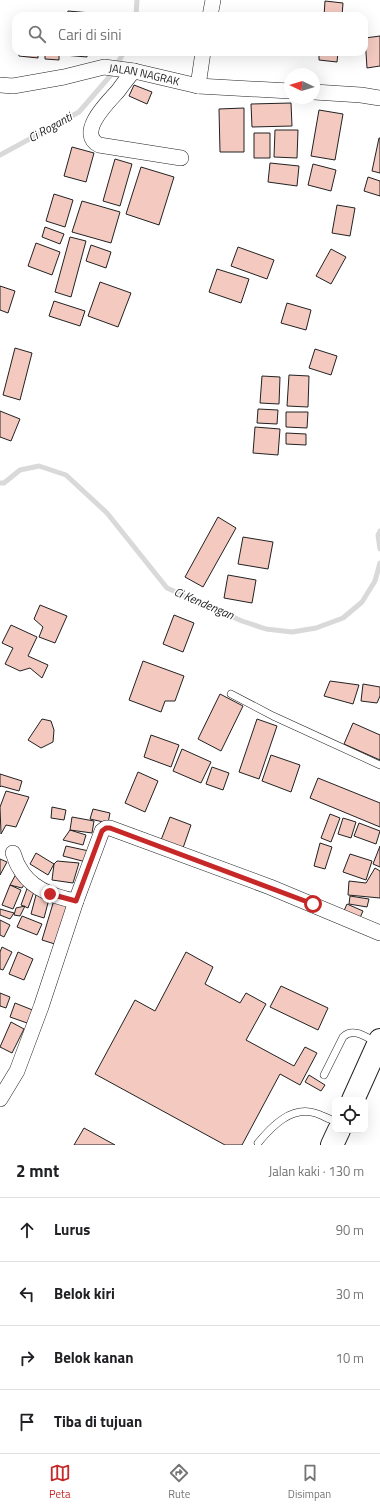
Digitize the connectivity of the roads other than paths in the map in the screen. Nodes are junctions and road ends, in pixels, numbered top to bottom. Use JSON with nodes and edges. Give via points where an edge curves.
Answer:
{"nodes":[{"id":1,"x":213,"y":0,"type":"edge"},
{"id":2,"x":211,"y":12,"type":"edge"},
{"id":3,"x":202,"y":56,"type":"edge"},
{"id":4,"x":134,"y":71,"type":"junction"},
{"id":5,"x":0,"y":85,"type":"edge"},
{"id":6,"x":198,"y":86,"type":"junction"},
{"id":7,"x":284,"y":91,"type":"edge"},
{"id":8,"x":320,"y":92,"type":"edge"},
{"id":9,"x":380,"y":98,"type":"edge"},
{"id":10,"x":180,"y":158,"type":"dead end"},
{"id":11,"x":231,"y":694,"type":"dead end"},
{"id":12,"x":380,"y":765,"type":"edge"},
{"id":13,"x":13,"y":853,"type":"dead end"},
{"id":14,"x":76,"y":901,"type":"junction"},
{"id":15,"x":380,"y":933,"type":"edge"},
{"id":16,"x":379,"y":1041,"type":"edge"},
{"id":17,"x":324,"y":1075,"type":"dead end"},
{"id":18,"x":354,"y":1097,"type":"edge"},
{"id":19,"x":0,"y":1099,"type":"edge"},
{"id":20,"x":332,"y":1120,"type":"edge"},
{"id":21,"x":338,"y":1133,"type":"edge"},
{"id":22,"x":258,"y":1143,"type":"dead end"},
{"id":23,"x":332,"y":1145,"type":"edge"}],
"edges":[{"from":1,"to":2,"type":"street"},
{"from":3,"to":6,"type":"street"},
{"from":4,"to":5,"type":"street","name":"JALAN NAGRAK","via":[[104,67],[13,86]]},
{"from":4,"to":6,"type":"street","name":"JALAN NAGRAK"},
{"from":4,"to":10,"type":"street","via":[[102,108],[93,123],[92,139],[99,145]]},
{"from":6,"to":7,"type":"street","name":"JALAN NAGRAK"},
{"from":8,"to":9,"type":"street"},
{"from":11,"to":12,"type":"lane"},
{"from":13,"to":14,"type":"street","via":[[18,867],[37,887],[50,894]]},
{"from":14,"to":15,"type":"street","via":[[102,831],[110,828],[270,887]]},
{"from":14,"to":19,"type":"street","via":[[17,1071]]},
{"from":16,"to":17,"type":"lane","via":[[352,1032],[346,1034]]},
{"from":16,"to":18,"type":"highway"},
{"from":20,"to":22,"type":"lane","via":[[314,1113],[293,1113],[269,1130]]},
{"from":21,"to":23,"type":"highway"}]}
